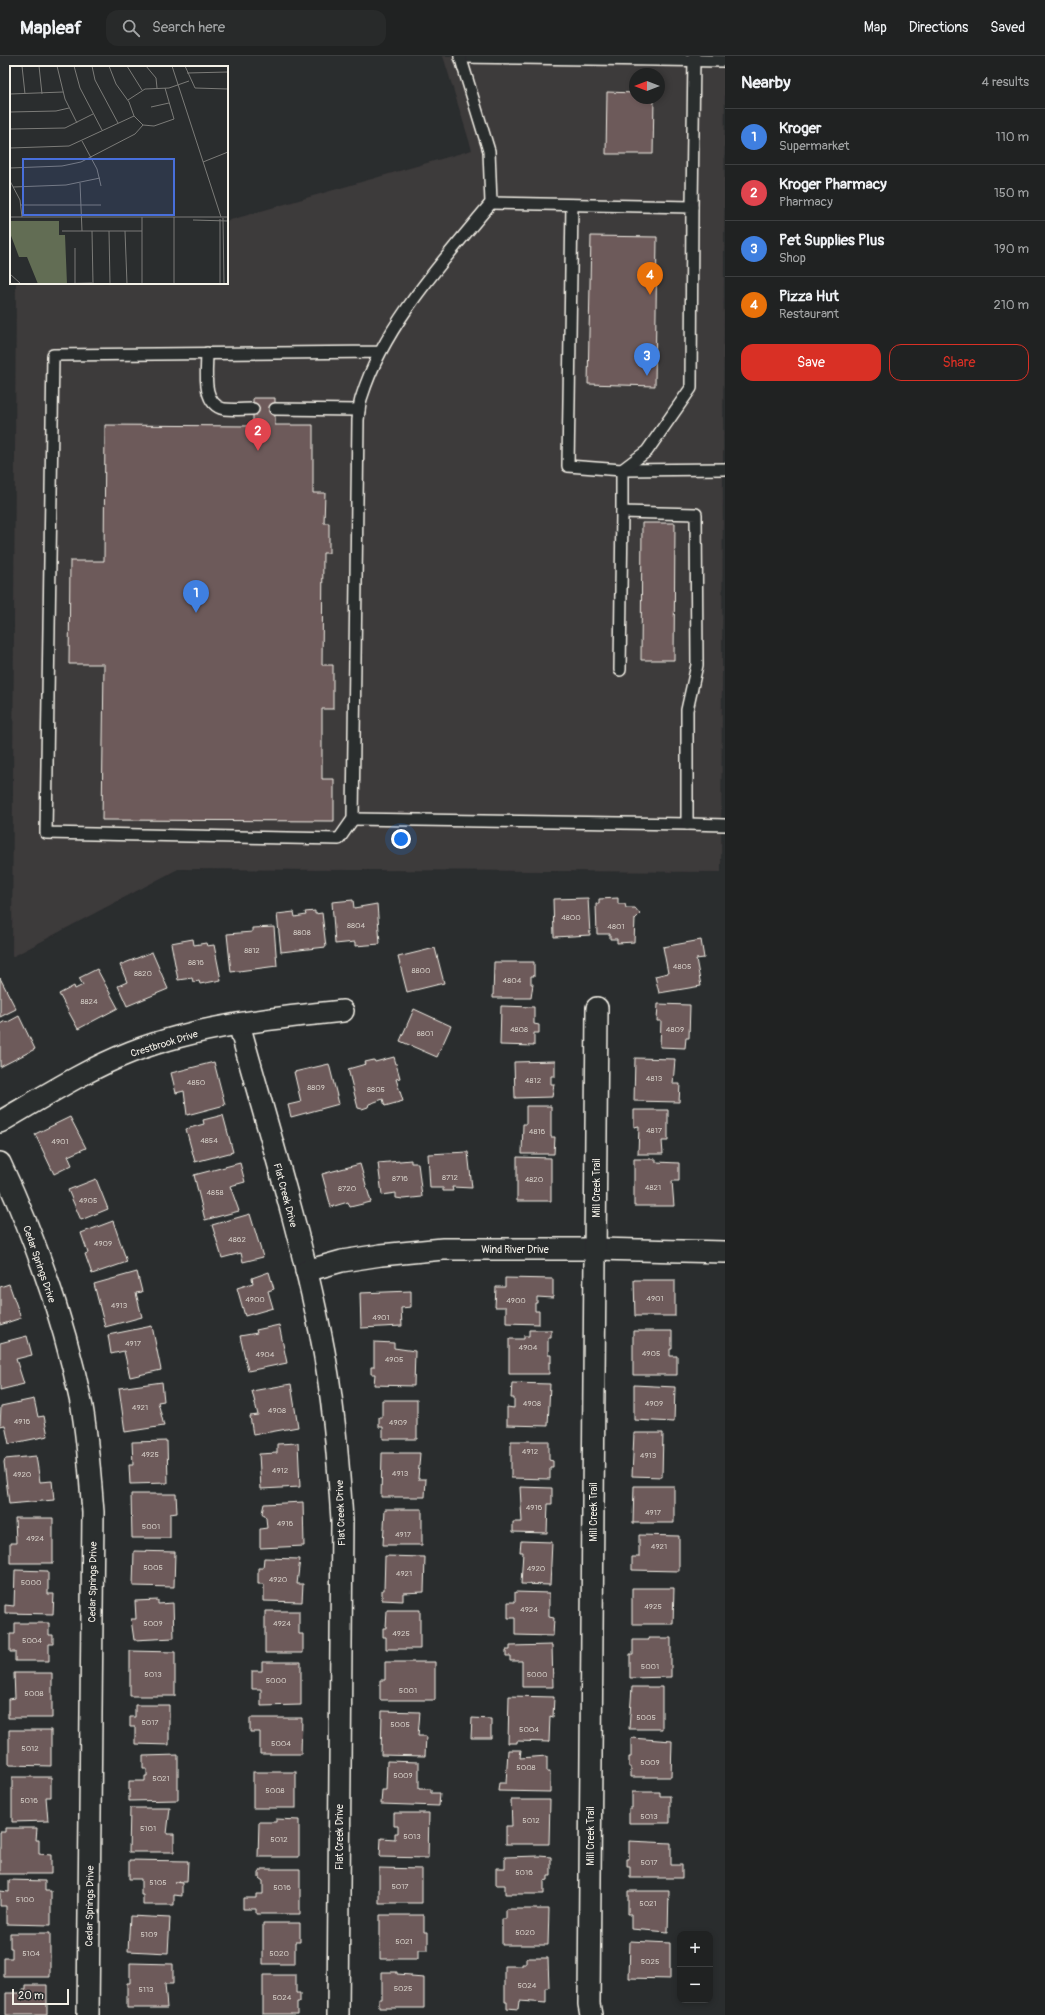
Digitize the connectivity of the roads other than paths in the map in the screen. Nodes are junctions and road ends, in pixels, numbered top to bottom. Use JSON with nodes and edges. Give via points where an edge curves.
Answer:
{"nodes":[{"id":1,"x":460,"y":57,"type":"edge"},
{"id":2,"x":577,"y":57,"type":"edge"},
{"id":3,"x":694,"y":58,"type":"edge"},
{"id":4,"x":725,"y":61,"type":"edge"},
{"id":5,"x":490,"y":203,"type":"junction"},
{"id":6,"x":572,"y":205,"type":"junction"},
{"id":7,"x":692,"y":207,"type":"junction"},
{"id":8,"x":380,"y":352,"type":"junction"},
{"id":9,"x":207,"y":353,"type":"junction"},
{"id":10,"x":253,"y":409,"type":"dead end"},
{"id":11,"x":275,"y":409,"type":"dead end"},
{"id":12,"x":359,"y":410,"type":"junction"},
{"id":13,"x":725,"y":469,"type":"edge"},
{"id":14,"x":622,"y":470,"type":"junction"},
{"id":15,"x":622,"y":512,"type":"junction"},
{"id":16,"x":620,"y":670,"type":"dead end"},
{"id":17,"x":354,"y":819,"type":"junction"},
{"id":18,"x":686,"y":824,"type":"junction"},
{"id":19,"x":725,"y":825,"type":"edge"},
{"id":20,"x":597,"y":1008,"type":"dead end"},
{"id":21,"x":343,"y":1011,"type":"dead end"},
{"id":22,"x":239,"y":1024,"type":"junction"},
{"id":23,"x":0,"y":1122,"type":"edge"},
{"id":24,"x":0,"y":1162,"type":"edge"},
{"id":25,"x":596,"y":1249,"type":"junction"},
{"id":26,"x":725,"y":1252,"type":"edge"},
{"id":27,"x":306,"y":1271,"type":"junction"},
{"id":28,"x":88,"y":2015,"type":"edge"},
{"id":29,"x":338,"y":2015,"type":"edge"},
{"id":30,"x":591,"y":2015,"type":"edge"}],
"edges":[{"from":1,"to":2,"type":"lane"},
{"from":1,"to":5,"type":"lane","via":[[489,151]]},
{"from":2,"to":3,"type":"lane"},
{"from":3,"to":4,"type":"lane"},
{"from":3,"to":7,"type":"lane"},
{"from":5,"to":6,"type":"lane"},
{"from":5,"to":8,"type":"lane","via":[[425,282]]},
{"from":6,"to":7,"type":"lane"},
{"from":6,"to":14,"type":"lane","via":[[568,466]]},
{"from":7,"to":14,"type":"lane","via":[[691,388],[647,451]]},
{"from":8,"to":9,"type":"lane"},
{"from":8,"to":12,"type":"lane","via":[[361,397]]},
{"from":9,"to":10,"type":"lane","via":[[207,387],[215,405],[224,408]]},
{"from":9,"to":17,"type":"lane","via":[[53,354],[46,834],[339,839]]},
{"from":11,"to":12,"type":"lane"},
{"from":12,"to":17,"type":"lane"},
{"from":13,"to":14,"type":"lane"},
{"from":14,"to":15,"type":"lane"},
{"from":15,"to":16,"type":"lane"},
{"from":15,"to":18,"type":"lane","via":[[696,514],[697,665],[687,710]]},
{"from":17,"to":18,"type":"lane"},
{"from":18,"to":19,"type":"lane"},
{"from":20,"to":25,"type":"street","name":"Mill Creek Trail"},
{"from":21,"to":22,"type":"street","name":"Crestbrook Drive"},
{"from":22,"to":23,"type":"street","name":"Crestbrook Drive","via":[[176,1037],[132,1052],[87,1072]]},
{"from":22,"to":27,"type":"street","name":"Flat Creek Drive"},
{"from":24,"to":28,"type":"street","name":"Cedar Springs Drive","via":[[40,1258],[67,1345],[82,1407],[88,1453],[93,1512]]},
{"from":25,"to":26,"type":"street","name":"Wind River Drive"},
{"from":25,"to":27,"type":"street","name":"Wind River Drive","via":[[444,1249],[342,1261]]},
{"from":25,"to":30,"type":"street","name":"Mill Creek Trail","via":[[589,1988]]},
{"from":27,"to":29,"type":"street","name":"Flat Creek Drive","via":[[329,1386],[338,1456],[342,1520]]}]}
